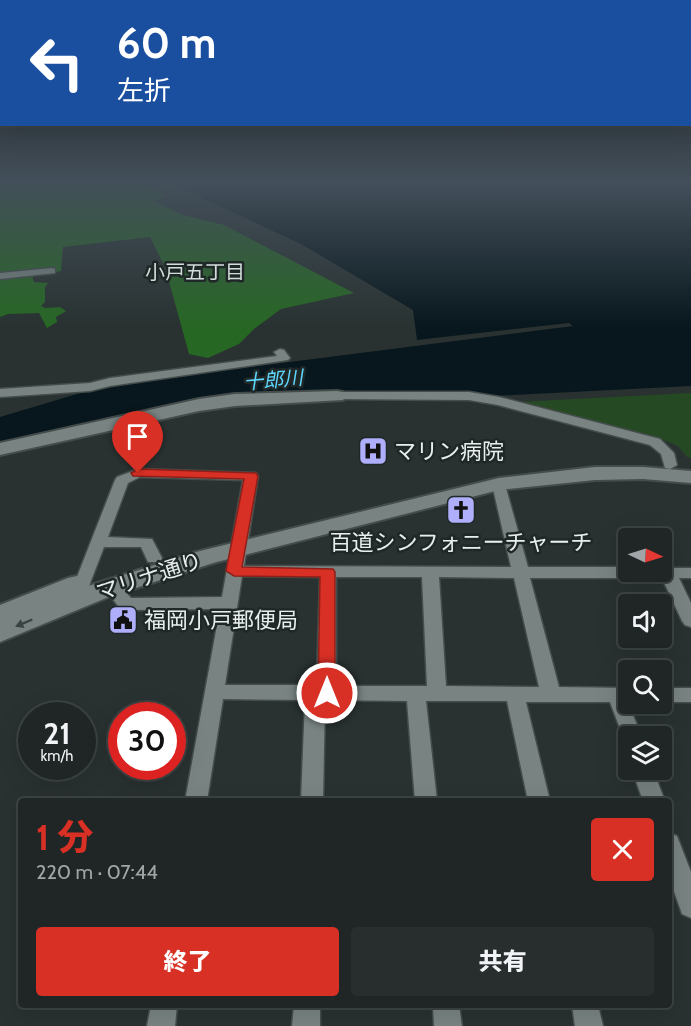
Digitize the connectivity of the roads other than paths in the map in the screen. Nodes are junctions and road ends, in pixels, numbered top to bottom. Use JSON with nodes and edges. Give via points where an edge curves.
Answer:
{"nodes":[{"id":1,"x":52,"y":271,"type":"dead end"},
{"id":2,"x":0,"y":276,"type":"edge"},
{"id":3,"x":280,"y":352,"type":"dead end"},
{"id":4,"x":0,"y":393,"type":"edge"},
{"id":5,"x":338,"y":396,"type":"joint"},
{"id":6,"x":0,"y":449,"type":"edge"},
{"id":7,"x":681,"y":467,"type":"edge"},
{"id":8,"x":691,"y":477,"type":"edge"},
{"id":9,"x":499,"y":484,"type":"junction"},
{"id":10,"x":240,"y":541,"type":"junction"},
{"id":11,"x":99,"y":542,"type":"junction"},
{"id":12,"x":154,"y":558,"type":"junction"},
{"id":13,"x":234,"y":571,"type":"junction"},
{"id":14,"x":328,"y":572,"type":"junction"},
{"id":15,"x":430,"y":573,"type":"junction"},
{"id":16,"x":520,"y":573,"type":"junction"},
{"id":17,"x":618,"y":573,"type":"edge"},
{"id":18,"x":672,"y":573,"type":"edge"},
{"id":19,"x":691,"y":573,"type":"edge"},
{"id":20,"x":672,"y":579,"type":"edge"},
{"id":21,"x":83,"y":582,"type":"junction"},
{"id":22,"x":112,"y":587,"type":"junction"},
{"id":23,"x":686,"y":600,"type":"edge"},
{"id":24,"x":228,"y":603,"type":"junction"},
{"id":25,"x":0,"y":615,"type":"edge"},
{"id":26,"x":691,"y":621,"type":"edge"},
{"id":27,"x":0,"y":633,"type":"edge"},
{"id":28,"x":213,"y":692,"type":"junction"},
{"id":29,"x":321,"y":693,"type":"junction"},
{"id":30,"x":416,"y":694,"type":"junction"},
{"id":31,"x":437,"y":694,"type":"junction"},
{"id":32,"x":515,"y":694,"type":"junction"},
{"id":33,"x":551,"y":695,"type":"junction"},
{"id":34,"x":618,"y":695,"type":"edge"},
{"id":35,"x":672,"y":695,"type":"edge"},
{"id":36,"x":691,"y":695,"type":"edge"},
{"id":37,"x":647,"y":780,"type":"edge"},
{"id":38,"x":196,"y":798,"type":"edge"},
{"id":39,"x":312,"y":798,"type":"edge"},
{"id":40,"x":426,"y":798,"type":"edge"},
{"id":41,"x":538,"y":798,"type":"edge"},
{"id":42,"x":653,"y":798,"type":"edge"},
{"id":43,"x":672,"y":852,"type":"edge"},
{"id":44,"x":691,"y":906,"type":"edge"},
{"id":45,"x":164,"y":1008,"type":"edge"},
{"id":46,"x":307,"y":1008,"type":"edge"},
{"id":47,"x":446,"y":1008,"type":"edge"},
{"id":48,"x":586,"y":1008,"type":"edge"},
{"id":49,"x":161,"y":1026,"type":"edge"},
{"id":50,"x":306,"y":1026,"type":"edge"},
{"id":51,"x":448,"y":1026,"type":"edge"},
{"id":52,"x":589,"y":1026,"type":"edge"}],
"edges":[{"from":1,"to":2,"type":"street"},
{"from":3,"to":4,"type":"street","via":[[284,358],[90,387]]},
{"from":5,"to":6,"type":"street","via":[[199,405]]},
{"from":5,"to":7,"type":"street","via":[[464,399],[493,404],[620,433],[663,447]]},
{"from":7,"to":10,"type":"street","name":"マリナ通り","via":[[587,462],[538,466]]},
{"from":8,"to":9,"type":"street","name":"マリナ通り","via":[[598,472]]},
{"from":9,"to":10,"type":"street","name":"マリナ通り"},
{"from":9,"to":16,"type":"street"},
{"from":10,"to":11,"type":"street","via":[[251,476],[138,473],[122,480]]},
{"from":10,"to":12,"type":"street","name":"マリナ通り"},
{"from":10,"to":13,"type":"street"},
{"from":10,"to":22,"type":"street","name":"マリナ通り"},
{"from":11,"to":12,"type":"street","via":[[146,542]]},
{"from":11,"to":21,"type":"street"},
{"from":12,"to":21,"type":"street","name":"マリナ通り"},
{"from":13,"to":14,"type":"street"},
{"from":13,"to":24,"type":"street"},
{"from":14,"to":15,"type":"street"},
{"from":14,"to":29,"type":"street"},
{"from":15,"to":16,"type":"street"},
{"from":15,"to":31,"type":"street"},
{"from":16,"to":17,"type":"street"},
{"from":16,"to":33,"type":"street"},
{"from":18,"to":19,"type":"street"},
{"from":20,"to":23,"type":"street"},
{"from":21,"to":25,"type":"street","name":"マリナ通り"},
{"from":22,"to":24,"type":"street","via":[[130,604]]},
{"from":22,"to":27,"type":"street","name":"マリナ通り","one_way":true},
{"from":23,"to":26,"type":"street"},
{"from":24,"to":28,"type":"street"},
{"from":28,"to":29,"type":"street"},
{"from":28,"to":38,"type":"street"},
{"from":29,"to":30,"type":"street"},
{"from":29,"to":39,"type":"street"},
{"from":30,"to":31,"type":"street"},
{"from":30,"to":40,"type":"street"},
{"from":31,"to":32,"type":"street"},
{"from":32,"to":33,"type":"street"},
{"from":32,"to":41,"type":"street"},
{"from":33,"to":34,"type":"street"},
{"from":35,"to":36,"type":"street"},
{"from":37,"to":42,"type":"street"},
{"from":43,"to":44,"type":"street"},
{"from":45,"to":49,"type":"street"},
{"from":46,"to":50,"type":"street"},
{"from":47,"to":51,"type":"street"},
{"from":48,"to":52,"type":"street"}]}
